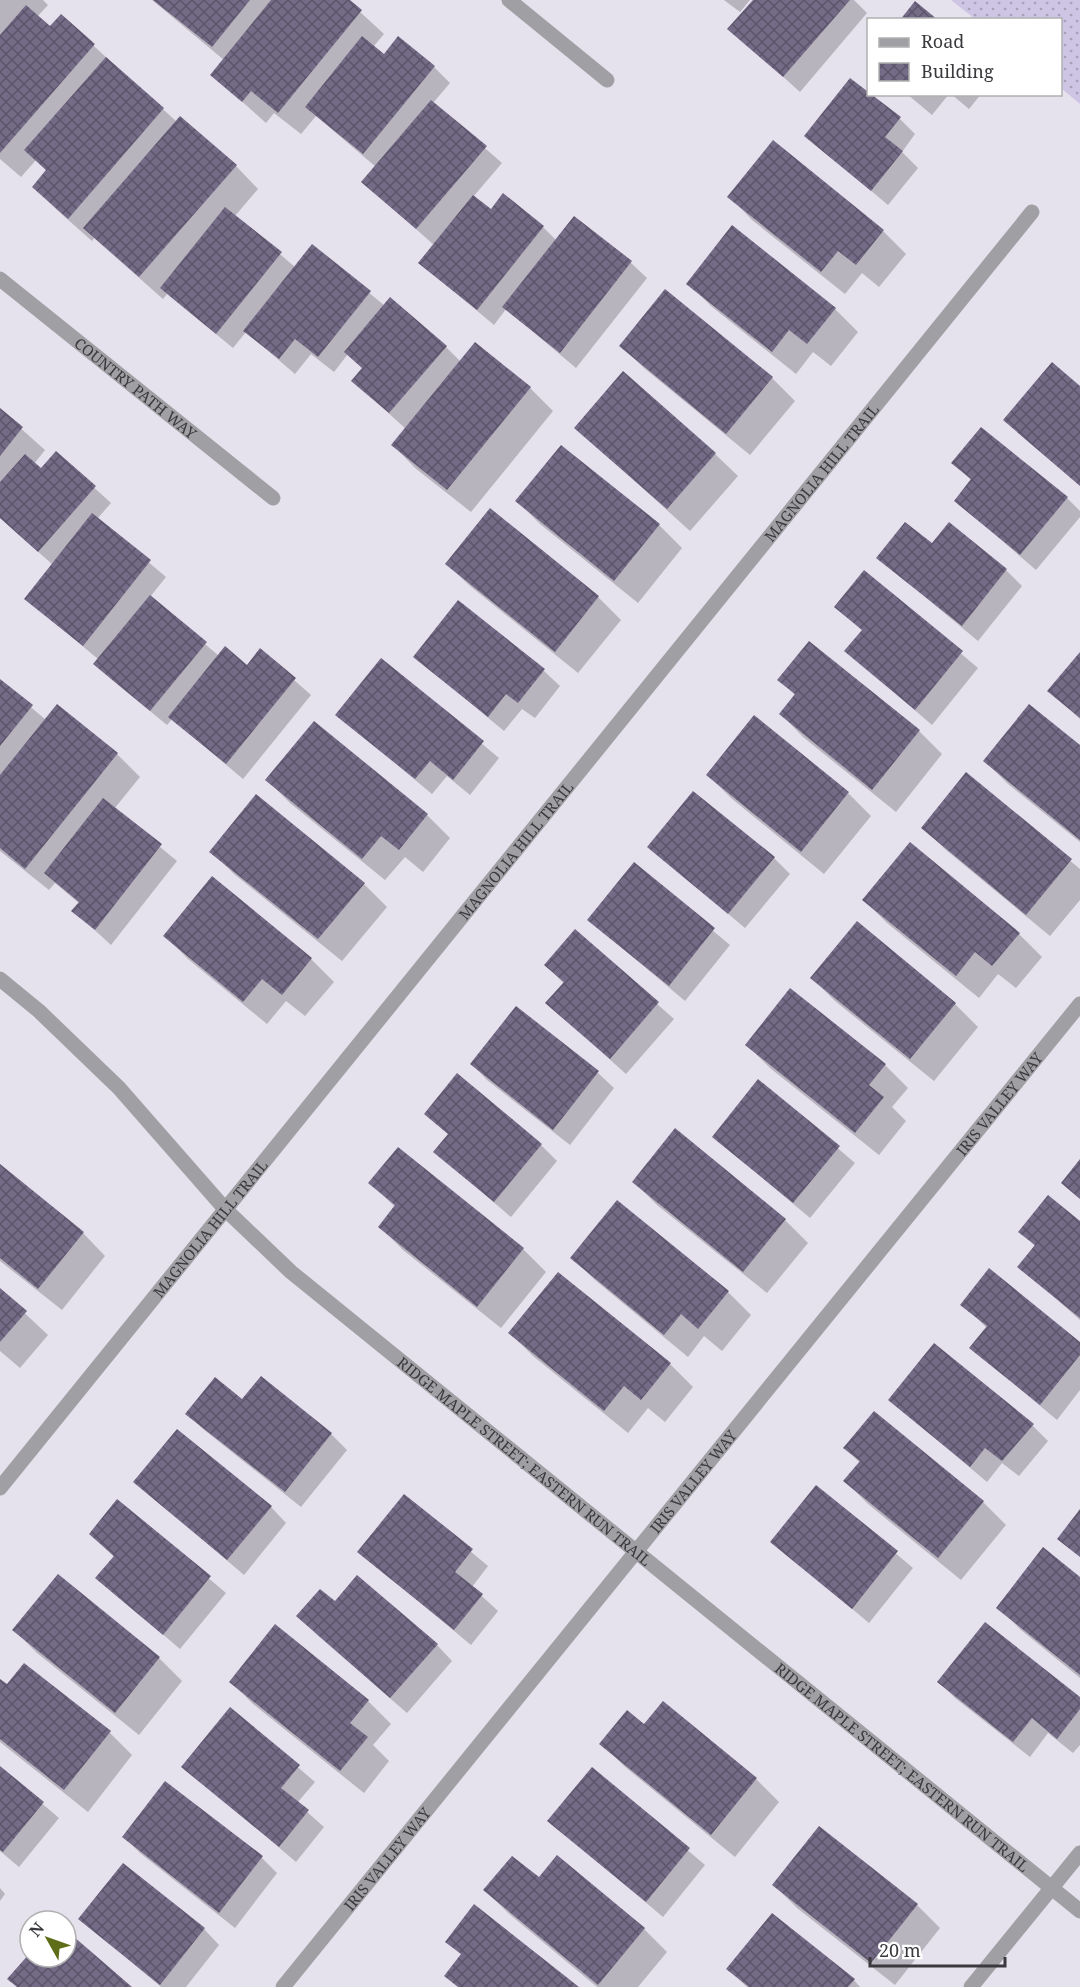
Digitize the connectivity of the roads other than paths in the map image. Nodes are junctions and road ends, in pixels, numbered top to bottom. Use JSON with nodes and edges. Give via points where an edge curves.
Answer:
{"nodes":[{"id":1,"x":509,"y":0,"type":"edge"},
{"id":2,"x":607,"y":80,"type":"dead end"},
{"id":3,"x":1032,"y":212,"type":"dead end"},
{"id":4,"x":0,"y":279,"type":"edge"},
{"id":5,"x":273,"y":498,"type":"dead end"},
{"id":6,"x":0,"y":980,"type":"edge"},
{"id":7,"x":1080,"y":1004,"type":"edge"},
{"id":8,"x":225,"y":1209,"type":"junction"},
{"id":9,"x":0,"y":1488,"type":"edge"},
{"id":10,"x":636,"y":1551,"type":"junction"},
{"id":11,"x":1080,"y":1853,"type":"edge"},
{"id":12,"x":1051,"y":1888,"type":"junction"},
{"id":13,"x":1080,"y":1911,"type":"edge"},
{"id":14,"x":283,"y":1987,"type":"edge"},
{"id":15,"x":971,"y":1987,"type":"edge"}],
"edges":[{"from":1,"to":2,"type":"street"},
{"from":3,"to":8,"type":"street","name":"MAGNOLIA HILL TRAIL"},
{"from":4,"to":5,"type":"street","name":"COUNTRY PATH WAY"},
{"from":6,"to":8,"type":"street","name":"RIDGE MAPLE STREET; EASTERN RUN TRAIL","via":[[39,1011],[119,1088]]},
{"from":7,"to":10,"type":"street","name":"IRIS VALLEY WAY"},
{"from":8,"to":9,"type":"street","name":"MAGNOLIA HILL TRAIL"},
{"from":8,"to":10,"type":"street","name":"RIDGE MAPLE STREET; EASTERN RUN TRAIL","via":[[291,1272]]},
{"from":10,"to":12,"type":"street","name":"RIDGE MAPLE STREET; EASTERN RUN TRAIL"},
{"from":10,"to":14,"type":"street","name":"IRIS VALLEY WAY"},
{"from":11,"to":12,"type":"street"},
{"from":12,"to":13,"type":"street","name":"RIDGE MAPLE STREET; EASTERN RUN TRAIL"},
{"from":12,"to":15,"type":"street"}]}
